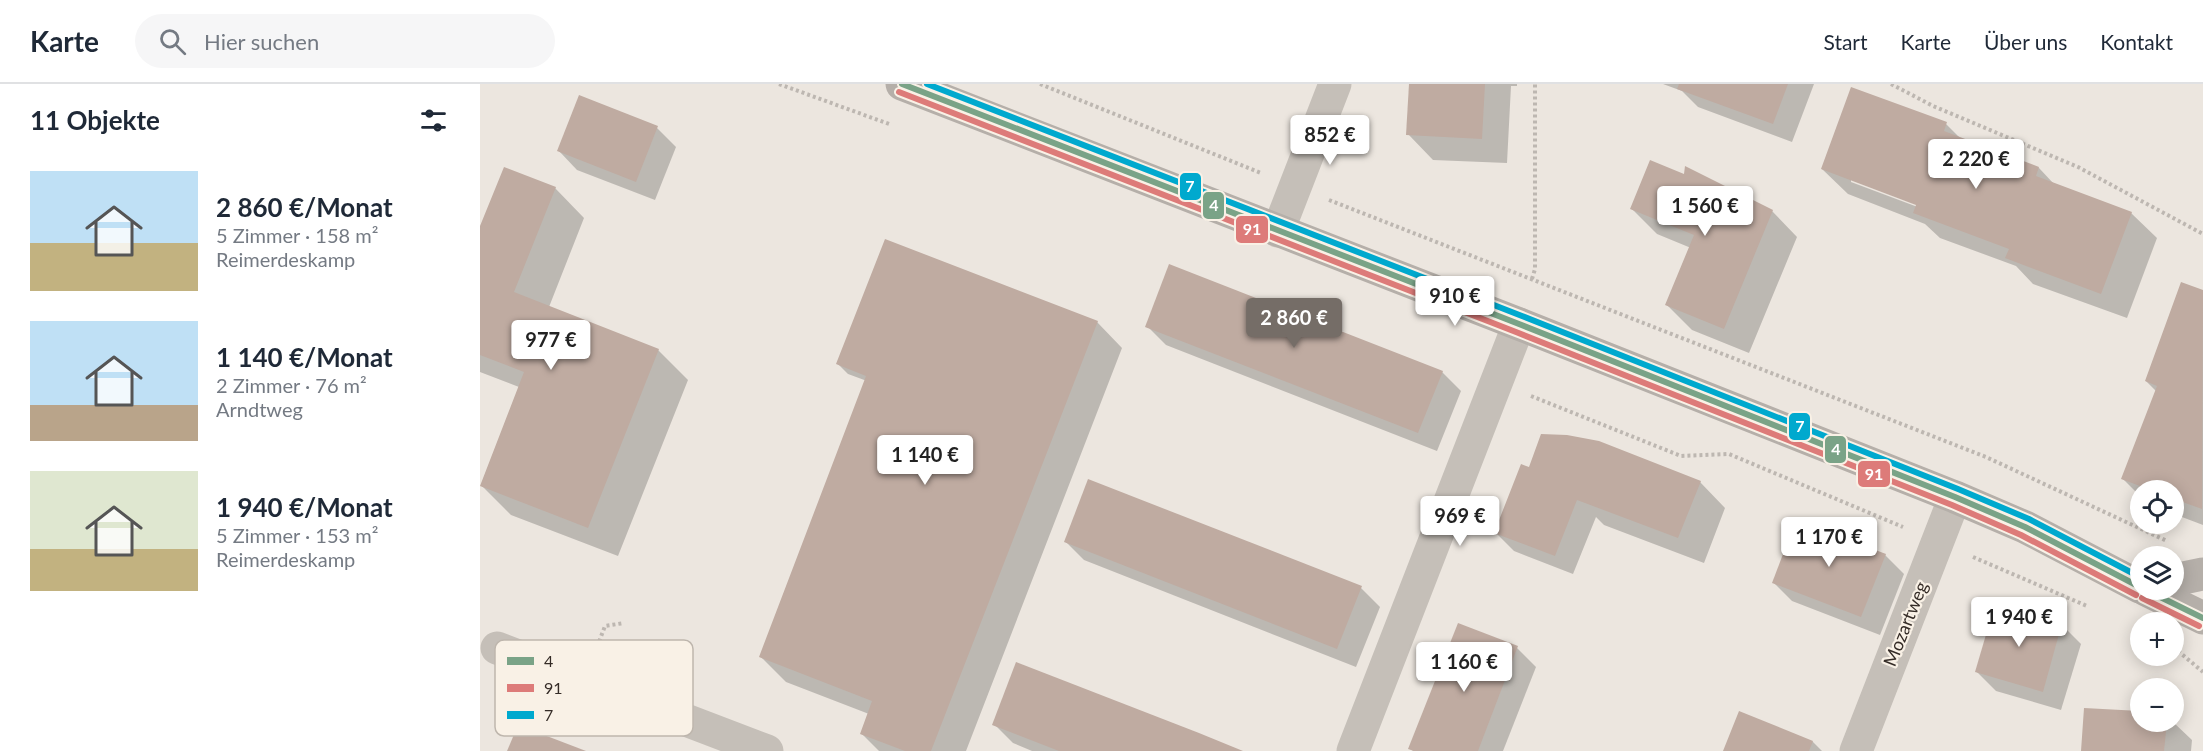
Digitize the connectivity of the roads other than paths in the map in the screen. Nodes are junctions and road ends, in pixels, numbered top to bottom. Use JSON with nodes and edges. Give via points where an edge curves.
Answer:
{"nodes":[{"id":1,"x":902,"y":84,"type":"edge"},
{"id":2,"x":1335,"y":84,"type":"edge"},
{"id":3,"x":1278,"y":231,"type":"junction"},
{"id":4,"x":1519,"y":324,"type":"junction"},
{"id":5,"x":1955,"y":497,"type":"junction"},
{"id":6,"x":2203,"y":574,"type":"edge"},
{"id":7,"x":2184,"y":578,"type":"edge"},
{"id":8,"x":2130,"y":581,"type":"edge"},
{"id":9,"x":2166,"y":600,"type":"edge"},
{"id":10,"x":2203,"y":618,"type":"edge"},
{"id":11,"x":693,"y":723,"type":"edge"},
{"id":12,"x":767,"y":751,"type":"edge"},
{"id":13,"x":1353,"y":751,"type":"edge"},
{"id":14,"x":1856,"y":751,"type":"edge"}],
"edges":[{"from":1,"to":3,"type":"main road"},
{"from":2,"to":3,"type":"street"},
{"from":3,"to":4,"type":"main road"},
{"from":4,"to":5,"type":"main road"},
{"from":4,"to":13,"type":"street"},
{"from":5,"to":8,"type":"main road","via":[[2025,527]]},
{"from":5,"to":14,"type":"street","name":"Mozartweg"},
{"from":6,"to":7,"type":"main road"},
{"from":9,"to":10,"type":"main road"},
{"from":11,"to":12,"type":"street"}]}
